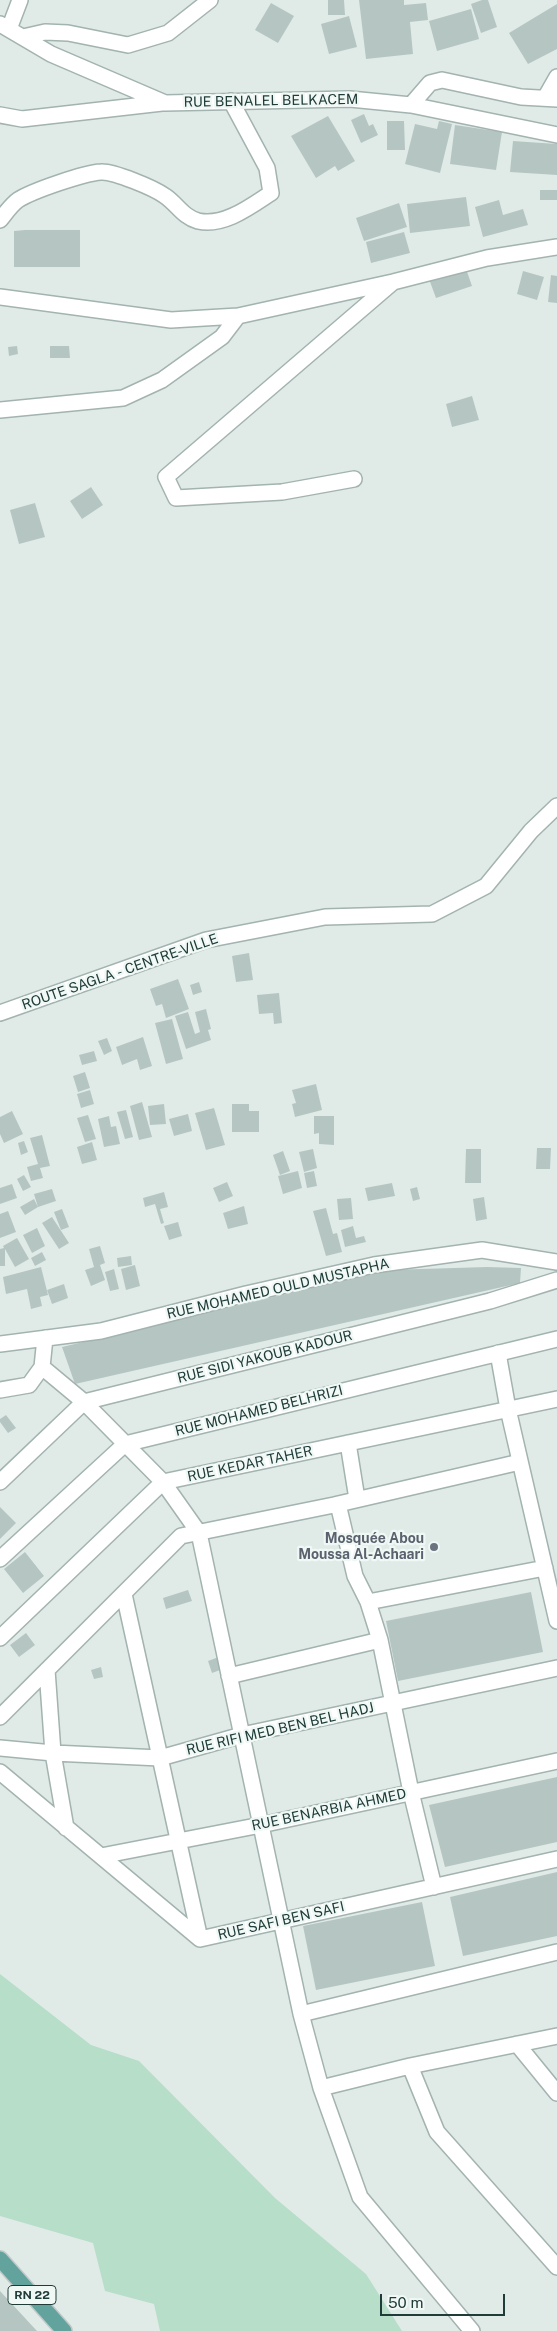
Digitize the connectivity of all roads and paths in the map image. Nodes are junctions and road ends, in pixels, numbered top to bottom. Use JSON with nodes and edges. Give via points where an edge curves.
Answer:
{"nodes":[{"id":1,"x":20,"y":0,"type":"edge"},
{"id":2,"x":210,"y":0,"type":"edge"},
{"id":3,"x":4,"y":27,"type":"edge"},
{"id":4,"x":23,"y":38,"type":"junction"},
{"id":5,"x":557,"y":77,"type":"edge"},
{"id":6,"x":551,"y":98,"type":"edge"},
{"id":7,"x":231,"y":101,"type":"junction"},
{"id":8,"x":165,"y":103,"type":"junction"},
{"id":9,"x":411,"y":106,"type":"junction"},
{"id":10,"x":0,"y":115,"type":"edge"},
{"id":11,"x":557,"y":135,"type":"edge"},
{"id":12,"x":0,"y":220,"type":"edge"},
{"id":13,"x":557,"y":247,"type":"edge"},
{"id":14,"x":393,"y":282,"type":"junction"},
{"id":15,"x":0,"y":297,"type":"edge"},
{"id":16,"x":238,"y":316,"type":"junction"},
{"id":17,"x":0,"y":410,"type":"edge"},
{"id":18,"x":354,"y":479,"type":"dead end"},
{"id":19,"x":557,"y":806,"type":"edge"},
{"id":20,"x":0,"y":1013,"type":"edge"},
{"id":21,"x":557,"y":1262,"type":"edge"},
{"id":22,"x":557,"y":1280,"type":"edge"},
{"id":23,"x":45,"y":1338,"type":"junction"},
{"id":24,"x":557,"y":1338,"type":"edge"},
{"id":25,"x":0,"y":1344,"type":"edge"},
{"id":26,"x":498,"y":1353,"type":"junction"},
{"id":27,"x":42,"y":1367,"type":"junction"},
{"id":28,"x":16,"y":1387,"type":"junction"},
{"id":29,"x":0,"y":1390,"type":"edge"},
{"id":30,"x":557,"y":1399,"type":"edge"},
{"id":31,"x":84,"y":1402,"type":"junction"},
{"id":32,"x":0,"y":1403,"type":"edge"},
{"id":33,"x":508,"y":1409,"type":"junction"},
{"id":34,"x":348,"y":1443,"type":"junction"},
{"id":35,"x":125,"y":1444,"type":"junction"},
{"id":36,"x":520,"y":1462,"type":"junction"},
{"id":37,"x":0,"y":1482,"type":"edge"},
{"id":38,"x":163,"y":1482,"type":"junction"},
{"id":39,"x":357,"y":1499,"type":"junction"},
{"id":40,"x":338,"y":1504,"type":"junction"},
{"id":41,"x":199,"y":1533,"type":"junction"},
{"id":42,"x":0,"y":1559,"type":"edge"},
{"id":43,"x":545,"y":1568,"type":"junction"},
{"id":44,"x":124,"y":1594,"type":"junction"},
{"id":45,"x":368,"y":1602,"type":"junction"},
{"id":46,"x":557,"y":1621,"type":"edge"},
{"id":47,"x":0,"y":1638,"type":"edge"},
{"id":48,"x":380,"y":1640,"type":"junction"},
{"id":49,"x":557,"y":1668,"type":"edge"},
{"id":50,"x":47,"y":1670,"type":"junction"},
{"id":51,"x":229,"y":1676,"type":"junction"},
{"id":52,"x":393,"y":1702,"type":"junction"},
{"id":53,"x":0,"y":1717,"type":"edge"},
{"id":54,"x":242,"y":1735,"type":"junction"},
{"id":55,"x":0,"y":1748,"type":"edge"},
{"id":56,"x":53,"y":1753,"type":"junction"},
{"id":57,"x":160,"y":1758,"type":"junction"},
{"id":58,"x":557,"y":1761,"type":"edge"},
{"id":59,"x":0,"y":1772,"type":"edge"},
{"id":60,"x":411,"y":1792,"type":"junction"},
{"id":61,"x":261,"y":1825,"type":"junction"},
{"id":62,"x":66,"y":1828,"type":"junction"},
{"id":63,"x":179,"y":1841,"type":"junction"},
{"id":64,"x":101,"y":1856,"type":"junction"},
{"id":65,"x":557,"y":1859,"type":"edge"},
{"id":66,"x":434,"y":1887,"type":"junction"},
{"id":67,"x":282,"y":1920,"type":"junction"},
{"id":68,"x":200,"y":1939,"type":"junction"},
{"id":69,"x":557,"y":1952,"type":"edge"},
{"id":70,"x":301,"y":2014,"type":"junction"},
{"id":71,"x":557,"y":2036,"type":"edge"},
{"id":72,"x":517,"y":2044,"type":"junction"},
{"id":73,"x":410,"y":2066,"type":"junction"},
{"id":74,"x":321,"y":2088,"type":"junction"},
{"id":75,"x":557,"y":2093,"type":"edge"},
{"id":76,"x":0,"y":2259,"type":"edge"},
{"id":77,"x":557,"y":2267,"type":"edge"},
{"id":78,"x":64,"y":2331,"type":"edge"},
{"id":79,"x":472,"y":2331,"type":"edge"}],
"edges":[{"from":1,"to":3,"type":"street"},
{"from":2,"to":4,"type":"street","via":[[168,33],[128,45],[68,33],[45,32]]},
{"from":3,"to":4,"type":"street","name":"RUE BENALEL BELKACEM"},
{"from":4,"to":8,"type":"street","name":"RUE BENALEL BELKACEM","via":[[51,54]]},
{"from":5,"to":6,"type":"street"},
{"from":6,"to":9,"type":"street","via":[[521,97],[442,80],[430,83]]},
{"from":7,"to":8,"type":"street","name":"RUE BENALEL BELKACEM"},
{"from":7,"to":9,"type":"street","name":"RUE BENALEL BELKACEM","via":[[350,99]]},
{"from":7,"to":12,"type":"street","via":[[267,168],[271,193],[251,206],[219,221],[198,221],[181,212],[158,192],[102,171],[38,190],[16,201]]},
{"from":8,"to":10,"type":"street","via":[[22,119]]},
{"from":9,"to":11,"type":"street","name":"RUE BENALEL BELKACEM"},
{"from":13,"to":14,"type":"street","via":[[487,258]]},
{"from":14,"to":16,"type":"street"},
{"from":14,"to":18,"type":"street","via":[[166,478],[176,498],[282,492]]},
{"from":15,"to":16,"type":"street","via":[[171,320]]},
{"from":16,"to":17,"type":"street","via":[[222,337],[162,380],[123,398]]},
{"from":19,"to":20,"type":"street","name":"ROUTE SAGLA - CENTRE-VILLE","via":[[531,831],[486,886],[432,914],[325,917],[206,940]]},
{"from":21,"to":23,"type":"street","name":"RUE MOHAMED OULD MUSTAPHA","via":[[482,1250],[374,1265],[101,1331]]},
{"from":22,"to":31,"type":"street","name":"RUE SIDI YAKOUB KADOUR","via":[[490,1301]]},
{"from":23,"to":25,"type":"street","name":"RUE MOHAMED OULD MUSTAPHA"},
{"from":23,"to":27,"type":"street"},
{"from":24,"to":26,"type":"street","name":"RUE MOHAMED BELHRIZI"},
{"from":26,"to":33,"type":"street"},
{"from":26,"to":35,"type":"street","name":"RUE MOHAMED BELHRIZI"},
{"from":27,"to":28,"type":"street","via":[[28,1385]]},
{"from":27,"to":31,"type":"street"},
{"from":28,"to":29,"type":"street"},
{"from":28,"to":32,"type":"street"},
{"from":30,"to":33,"type":"street","name":"RUE KEDAR TAHER"},
{"from":31,"to":35,"type":"street"},
{"from":31,"to":37,"type":"street","name":"RUE SIDI YAKOUB KADOUR"},
{"from":33,"to":34,"type":"street","name":"RUE KEDAR TAHER"},
{"from":33,"to":36,"type":"street"},
{"from":34,"to":38,"type":"street","name":"RUE KEDAR TAHER"},
{"from":34,"to":39,"type":"street"},
{"from":35,"to":38,"type":"street"},
{"from":35,"to":42,"type":"street","name":"RUE MOHAMED BELHRIZI"},
{"from":36,"to":39,"type":"street"},
{"from":36,"to":43,"type":"street"},
{"from":38,"to":41,"type":"street"},
{"from":38,"to":47,"type":"street"},
{"from":39,"to":40,"type":"street"},
{"from":40,"to":41,"type":"street"},
{"from":40,"to":45,"type":"street","via":[[355,1576]]},
{"from":41,"to":44,"type":"street","via":[[182,1536]]},
{"from":41,"to":51,"type":"street"},
{"from":43,"to":45,"type":"street"},
{"from":43,"to":46,"type":"street"},
{"from":44,"to":50,"type":"street"},
{"from":44,"to":57,"type":"street"},
{"from":45,"to":48,"type":"street"},
{"from":48,"to":51,"type":"street"},
{"from":48,"to":52,"type":"street"},
{"from":49,"to":52,"type":"street","name":"RUE RIFI MED BEN BEL HADJ"},
{"from":50,"to":53,"type":"street"},
{"from":50,"to":56,"type":"street"},
{"from":51,"to":54,"type":"street"},
{"from":52,"to":54,"type":"street","name":"RUE RIFI MED BEN BEL HADJ"},
{"from":52,"to":60,"type":"street"},
{"from":54,"to":57,"type":"street","name":"RUE RIFI MED BEN BEL HADJ"},
{"from":54,"to":61,"type":"street"},
{"from":55,"to":56,"type":"street","name":"RUE RIFI MED BEN BEL HADJ"},
{"from":56,"to":57,"type":"street","name":"RUE RIFI MED BEN BEL HADJ"},
{"from":56,"to":62,"type":"street"},
{"from":57,"to":63,"type":"street"},
{"from":58,"to":60,"type":"street","name":"RUE BENARBIA AHMED"},
{"from":59,"to":62,"type":"street","name":"RUE SAFI BEN SAFI"},
{"from":60,"to":61,"type":"street","name":"RUE BENARBIA AHMED"},
{"from":60,"to":66,"type":"street"},
{"from":61,"to":63,"type":"street","name":"RUE BENARBIA AHMED"},
{"from":61,"to":67,"type":"street"},
{"from":62,"to":64,"type":"street","name":"RUE SAFI BEN SAFI"},
{"from":63,"to":64,"type":"street","name":"RUE BENARBIA AHMED"},
{"from":63,"to":68,"type":"street"},
{"from":64,"to":68,"type":"street","name":"RUE SAFI BEN SAFI"},
{"from":65,"to":66,"type":"street","name":"RUE SAFI BEN SAFI"},
{"from":66,"to":67,"type":"street","name":"RUE SAFI BEN SAFI"},
{"from":67,"to":68,"type":"street","name":"RUE SAFI BEN SAFI"},
{"from":67,"to":70,"type":"street"},
{"from":69,"to":70,"type":"street"},
{"from":70,"to":74,"type":"street"},
{"from":71,"to":72,"type":"street"},
{"from":72,"to":73,"type":"street"},
{"from":72,"to":75,"type":"street"},
{"from":73,"to":74,"type":"street"},
{"from":73,"to":77,"type":"street","via":[[437,2132]]},
{"from":74,"to":79,"type":"street","via":[[360,2197]]},
{"from":76,"to":78,"type":"main road","number":"RN 22"}]}
